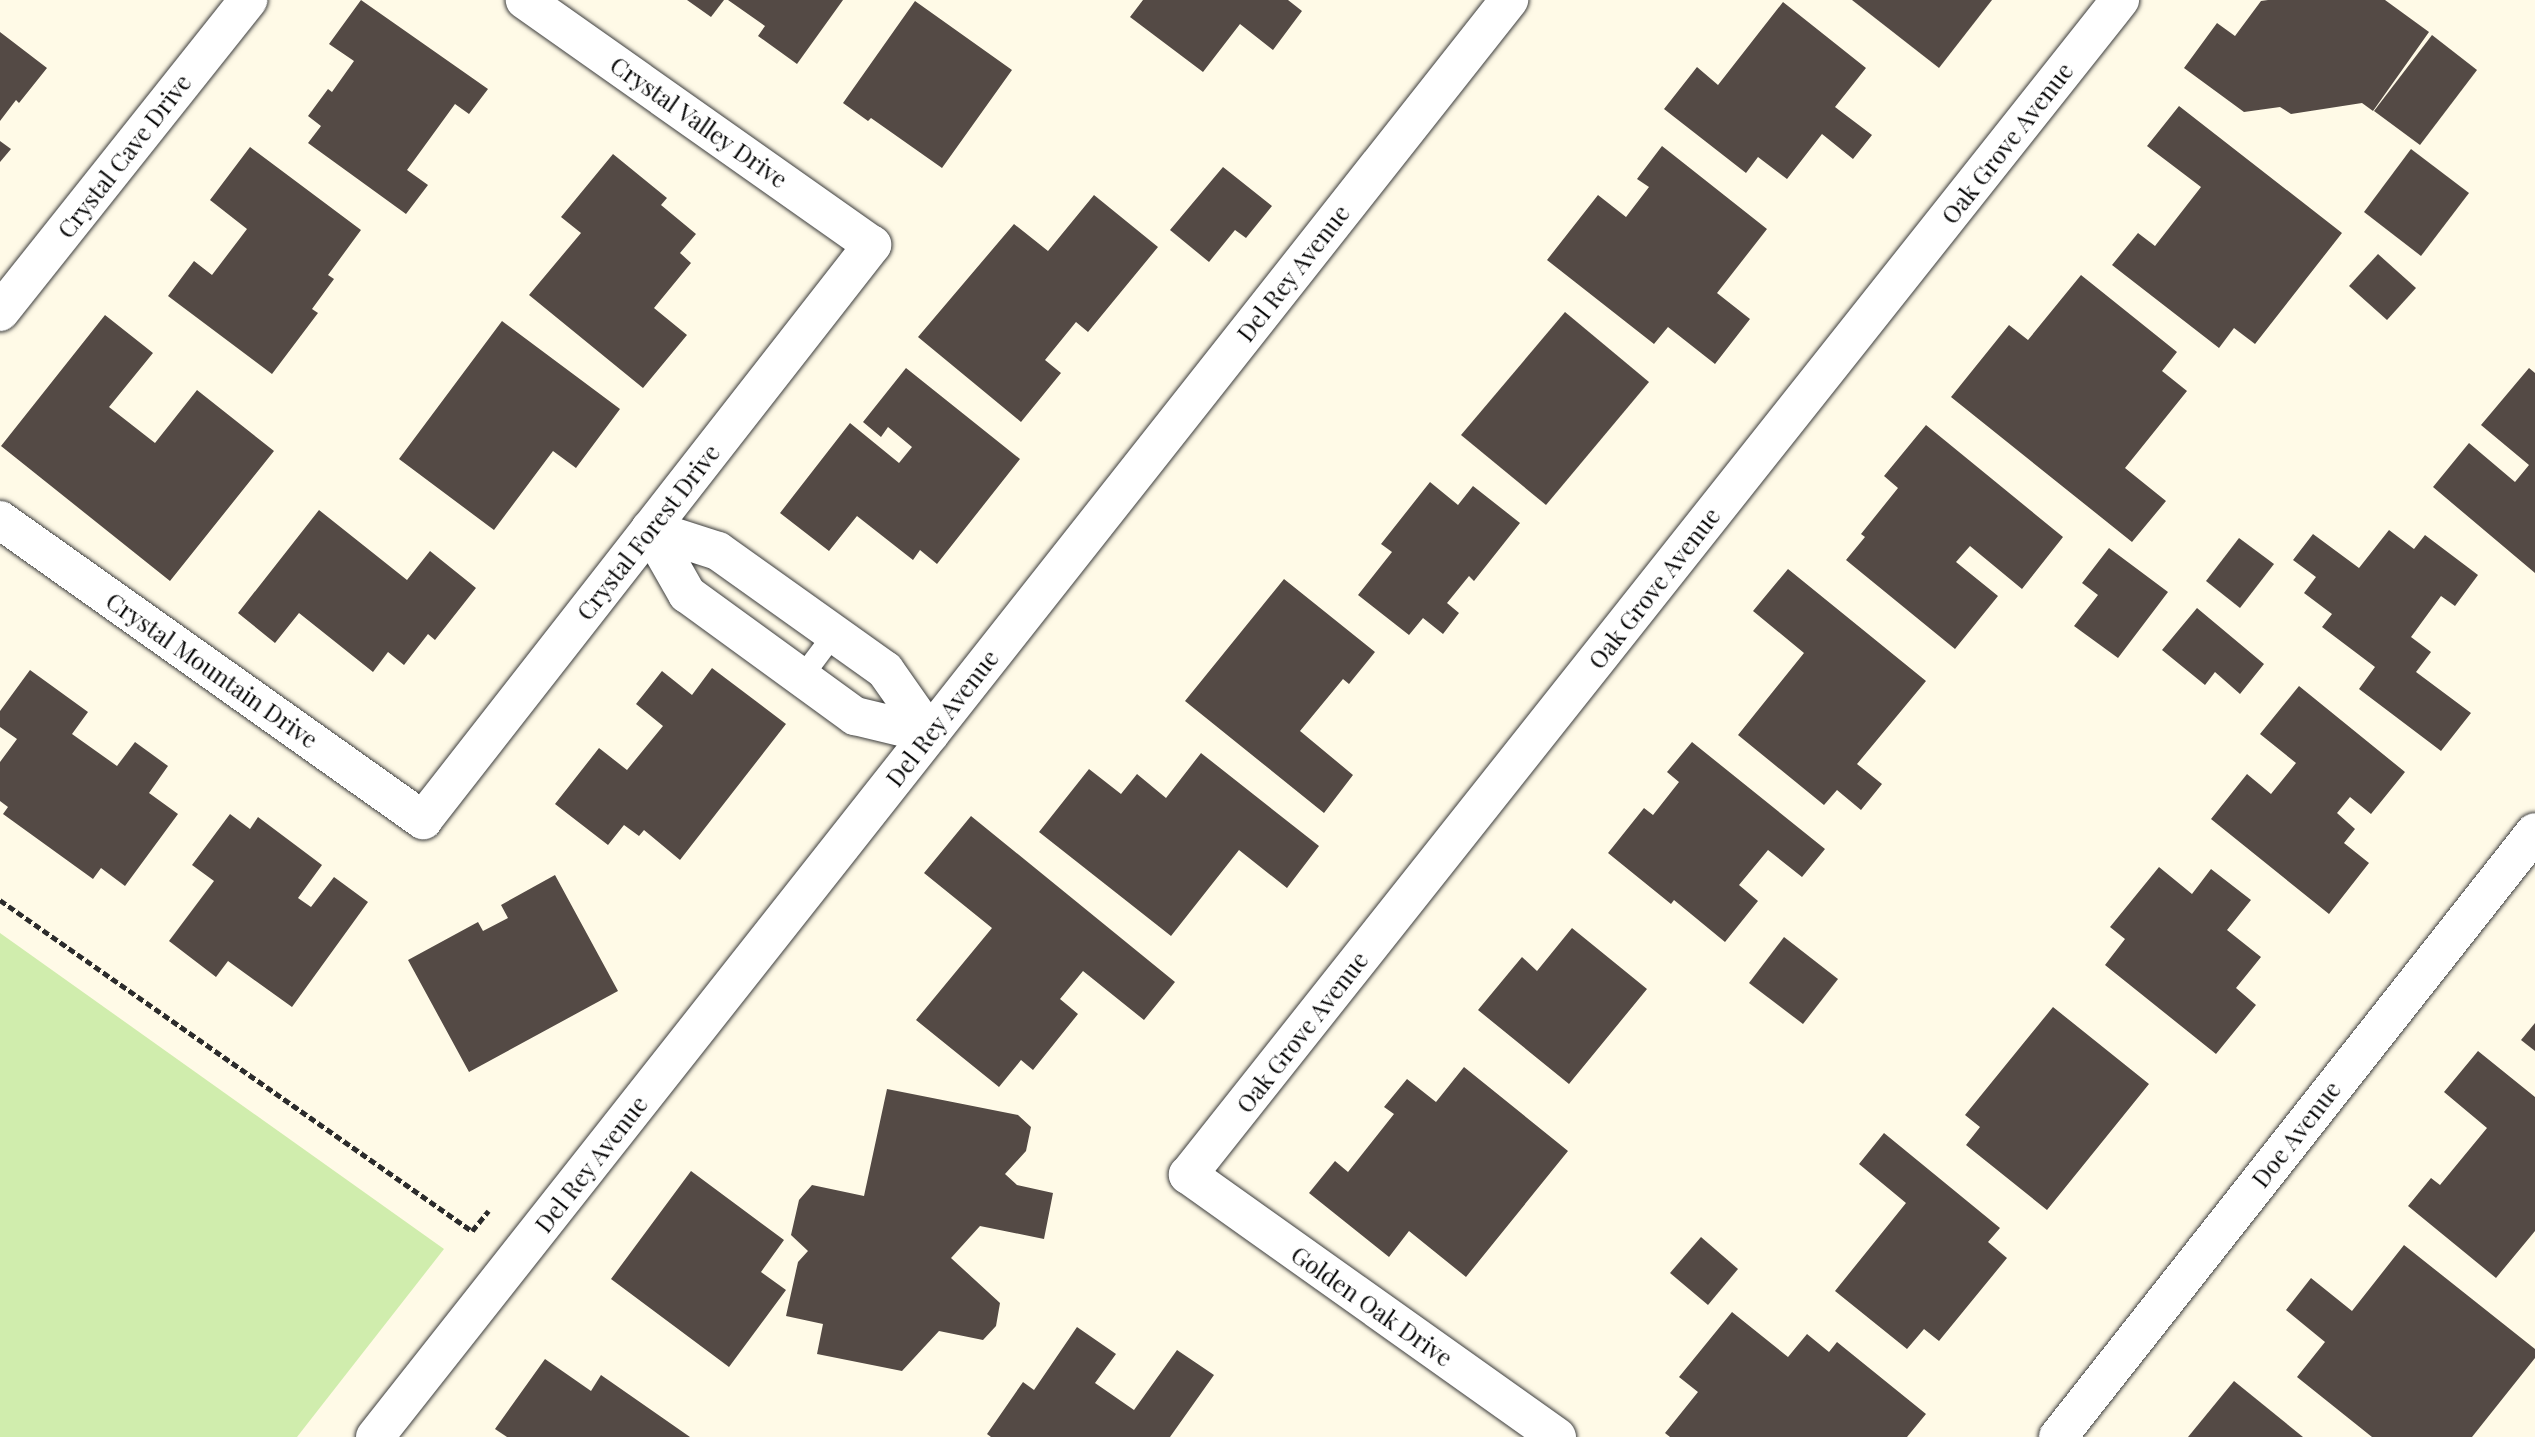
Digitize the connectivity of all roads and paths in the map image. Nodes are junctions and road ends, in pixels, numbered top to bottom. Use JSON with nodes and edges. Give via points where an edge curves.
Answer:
{"nodes":[{"id":1,"x":248,"y":0,"type":"edge"},
{"id":2,"x":525,"y":0,"type":"edge"},
{"id":3,"x":1509,"y":0,"type":"edge"},
{"id":4,"x":2120,"y":0,"type":"edge"},
{"id":5,"x":872,"y":245,"type":"joint"},
{"id":6,"x":0,"y":312,"type":"edge"},
{"id":7,"x":0,"y":520,"type":"edge"},
{"id":8,"x":650,"y":529,"type":"junction"},
{"id":9,"x":834,"y":633,"type":"junction"},
{"id":10,"x":801,"y":677,"type":"junction"},
{"id":11,"x":930,"y":734,"type":"junction"},
{"id":12,"x":423,"y":820,"type":"joint"},
{"id":13,"x":2535,"y":832,"type":"edge"},
{"id":14,"x":0,"y":900,"type":"edge"},
{"id":15,"x":1188,"y":1175,"type":"joint"},
{"id":16,"x":488,"y":1211,"type":"dead end"},
{"id":17,"x":375,"y":1437,"type":"edge"},
{"id":18,"x":1557,"y":1437,"type":"edge"},
{"id":19,"x":2058,"y":1437,"type":"edge"}],
"edges":[{"from":1,"to":6,"type":"street","name":"Crystal Cave Drive"},
{"from":2,"to":5,"type":"street","name":"Crystal Valley Drive"},
{"from":3,"to":11,"type":"street","name":"Del Rey Avenue"},
{"from":4,"to":15,"type":"street","name":"Oak Grove Avenue"},
{"from":5,"to":8,"type":"street","name":"Crystal Forest Drive"},
{"from":7,"to":12,"type":"street","name":"Crystal Mountain Drive"},
{"from":8,"to":9,"type":"street","via":[[718,551]]},
{"from":8,"to":10,"type":"street","via":[[687,594]]},
{"from":8,"to":12,"type":"street","name":"Crystal Forest Drive"},
{"from":9,"to":10,"type":"lane"},
{"from":9,"to":11,"type":"street","via":[[885,670]]},
{"from":10,"to":11,"type":"street","via":[[855,716]]},
{"from":11,"to":17,"type":"street","name":"Del Rey Avenue"},
{"from":13,"to":19,"type":"street","name":"Doe Avenue"},
{"from":14,"to":16,"type":"path","via":[[472,1231]]},
{"from":15,"to":18,"type":"street","name":"Golden Oak Drive"}]}
